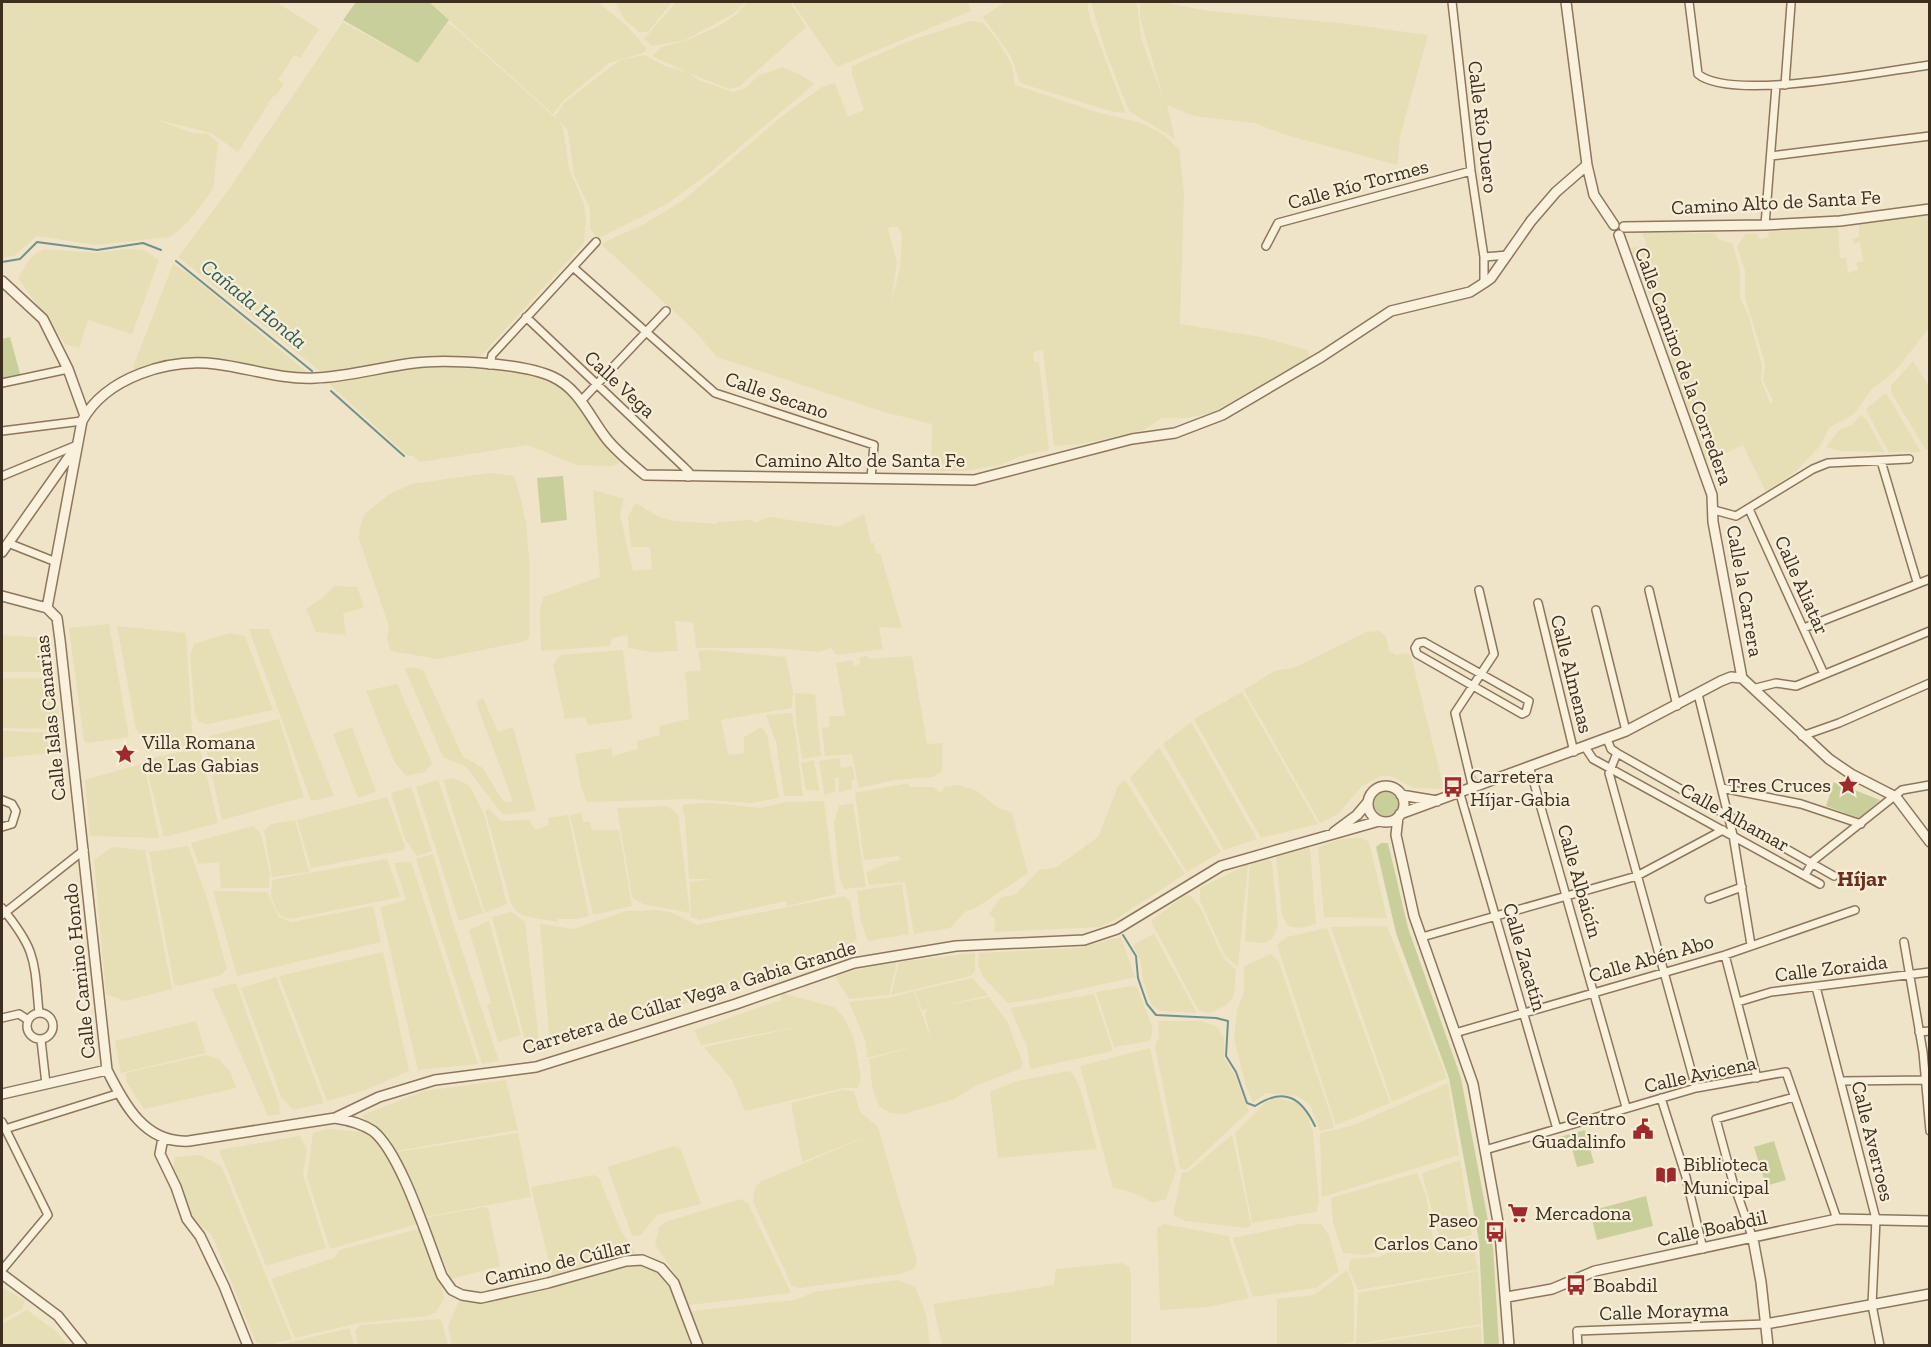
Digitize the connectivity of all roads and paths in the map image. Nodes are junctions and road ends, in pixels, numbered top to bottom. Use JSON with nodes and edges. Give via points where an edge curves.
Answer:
{"nodes":[{"id":1,"x":1452,"y":2,"type":"edge"},
{"id":2,"x":1566,"y":2,"type":"edge"},
{"id":3,"x":1689,"y":2,"type":"edge"},
{"id":4,"x":1791,"y":4,"type":"dead end"},
{"id":5,"x":1929,"y":65,"type":"edge"},
{"id":6,"x":1785,"y":85,"type":"junction"},
{"id":7,"x":1776,"y":86,"type":"junction"},
{"id":8,"x":1929,"y":136,"type":"edge"},
{"id":9,"x":1771,"y":156,"type":"junction"},
{"id":10,"x":1587,"y":165,"type":"junction"},
{"id":11,"x":1471,"y":171,"type":"junction"},
{"id":12,"x":1929,"y":209,"type":"edge"},
{"id":13,"x":1765,"y":225,"type":"junction"},
{"id":14,"x":1622,"y":231,"type":"junction"},
{"id":15,"x":597,"y":242,"type":"dead end"},
{"id":16,"x":1266,"y":246,"type":"dead end"},
{"id":17,"x":1508,"y":255,"type":"junction"},
{"id":18,"x":1484,"y":256,"type":"junction"},
{"id":19,"x":574,"y":268,"type":"junction"},
{"id":20,"x":2,"y":281,"type":"edge"},
{"id":21,"x":1484,"y":284,"type":"junction"},
{"id":22,"x":13,"y":292,"type":"junction"},
{"id":23,"x":2,"y":294,"type":"edge"},
{"id":24,"x":666,"y":311,"type":"dead end"},
{"id":25,"x":526,"y":318,"type":"junction"},
{"id":26,"x":645,"y":333,"type":"junction"},
{"id":27,"x":490,"y":365,"type":"junction"},
{"id":28,"x":68,"y":369,"type":"junction"},
{"id":29,"x":2,"y":383,"type":"edge"},
{"id":30,"x":596,"y":385,"type":"junction"},
{"id":31,"x":582,"y":401,"type":"junction"},
{"id":32,"x":84,"y":418,"type":"junction"},
{"id":33,"x":2,"y":431,"type":"edge"},
{"id":34,"x":77,"y":445,"type":"junction"},
{"id":35,"x":1909,"y":459,"type":"dead end"},
{"id":36,"x":1881,"y":461,"type":"junction"},
{"id":37,"x":2,"y":476,"type":"edge"},
{"id":38,"x":688,"y":477,"type":"junction"},
{"id":39,"x":871,"y":478,"type":"junction"},
{"id":40,"x":1749,"y":509,"type":"junction"},
{"id":41,"x":1714,"y":510,"type":"junction"},
{"id":42,"x":8,"y":543,"type":"junction"},
{"id":43,"x":2,"y":552,"type":"edge"},
{"id":44,"x":56,"y":562,"type":"junction"},
{"id":45,"x":1929,"y":579,"type":"edge"},
{"id":46,"x":1917,"y":582,"type":"junction"},
{"id":47,"x":1479,"y":590,"type":"dead end"},
{"id":48,"x":1649,"y":590,"type":"dead end"},
{"id":49,"x":2,"y":596,"type":"edge"},
{"id":50,"x":1538,"y":603,"type":"dead end"},
{"id":51,"x":47,"y":608,"type":"junction"},
{"id":52,"x":1596,"y":610,"type":"dead end"},
{"id":53,"x":1804,"y":628,"type":"junction"},
{"id":54,"x":1929,"y":631,"type":"edge"},
{"id":55,"x":1482,"y":674,"type":"junction"},
{"id":56,"x":1824,"y":674,"type":"junction"},
{"id":57,"x":1742,"y":678,"type":"junction"},
{"id":58,"x":1929,"y":683,"type":"edge"},
{"id":59,"x":1471,"y":685,"type":"junction"},
{"id":60,"x":1756,"y":688,"type":"junction"},
{"id":61,"x":1698,"y":694,"type":"junction"},
{"id":62,"x":1677,"y":706,"type":"junction"},
{"id":63,"x":1626,"y":731,"type":"junction"},
{"id":64,"x":1802,"y":736,"type":"junction"},
{"id":65,"x":1607,"y":739,"type":"junction"},
{"id":66,"x":1585,"y":747,"type":"junction"},
{"id":67,"x":1574,"y":752,"type":"junction"},
{"id":68,"x":1617,"y":753,"type":"junction"},
{"id":69,"x":1610,"y":767,"type":"junction"},
{"id":70,"x":1530,"y":769,"type":"junction"},
{"id":71,"x":1666,"y":781,"type":"junction"},
{"id":72,"x":1929,"y":785,"type":"edge"},
{"id":73,"x":1722,"y":788,"type":"junction"},
{"id":74,"x":1473,"y":789,"type":"junction"},
{"id":75,"x":1460,"y":794,"type":"junction"},
{"id":76,"x":1659,"y":794,"type":"junction"},
{"id":77,"x":1401,"y":795,"type":"junction"},
{"id":78,"x":1896,"y":797,"type":"junction"},
{"id":79,"x":2,"y":800,"type":"edge"},
{"id":80,"x":1439,"y":801,"type":"junction"},
{"id":81,"x":1368,"y":802,"type":"junction"},
{"id":82,"x":1399,"y":815,"type":"junction"},
{"id":83,"x":1730,"y":817,"type":"junction"},
{"id":84,"x":1381,"y":821,"type":"junction"},
{"id":85,"x":1861,"y":824,"type":"junction"},
{"id":86,"x":2,"y":826,"type":"edge"},
{"id":87,"x":1723,"y":830,"type":"junction"},
{"id":88,"x":1396,"y":835,"type":"junction"},
{"id":89,"x":1734,"y":835,"type":"junction"},
{"id":90,"x":1324,"y":837,"type":"junction"},
{"id":91,"x":1929,"y":842,"type":"edge"},
{"id":92,"x":84,"y":850,"type":"junction"},
{"id":93,"x":1802,"y":858,"type":"junction"},
{"id":94,"x":1811,"y":864,"type":"junction"},
{"id":95,"x":1795,"y":870,"type":"junction"},
{"id":96,"x":1805,"y":875,"type":"junction"},
{"id":97,"x":1637,"y":876,"type":"junction"},
{"id":98,"x":1834,"y":876,"type":"dead end"},
{"id":99,"x":1820,"y":884,"type":"dead end"},
{"id":100,"x":1742,"y":887,"type":"junction"},
{"id":101,"x":1566,"y":895,"type":"junction"},
{"id":102,"x":1709,"y":898,"type":"dead end"},
{"id":103,"x":1855,"y":910,"type":"dead end"},
{"id":104,"x":3,"y":912,"type":"edge"},
{"id":105,"x":1497,"y":916,"type":"junction"},
{"id":106,"x":1422,"y":937,"type":"junction"},
{"id":107,"x":1905,"y":942,"type":"dead end"},
{"id":108,"x":1751,"y":945,"type":"junction"},
{"id":109,"x":1725,"y":955,"type":"junction"},
{"id":110,"x":1664,"y":971,"type":"junction"},
{"id":111,"x":1929,"y":972,"type":"edge"},
{"id":112,"x":1910,"y":975,"type":"junction"},
{"id":113,"x":1816,"y":987,"type":"junction"},
{"id":114,"x":1594,"y":991,"type":"junction"},
{"id":115,"x":1738,"y":1002,"type":"junction"},
{"id":116,"x":1524,"y":1012,"type":"junction"},
{"id":117,"x":39,"y":1013,"type":"junction"},
{"id":118,"x":2,"y":1018,"type":"edge"},
{"id":119,"x":28,"y":1020,"type":"junction"},
{"id":120,"x":1929,"y":1031,"type":"edge"},
{"id":121,"x":1919,"y":1032,"type":"junction"},
{"id":122,"x":1455,"y":1033,"type":"junction"},
{"id":123,"x":41,"y":1040,"type":"junction"},
{"id":124,"x":107,"y":1070,"type":"junction"},
{"id":125,"x":1757,"y":1078,"type":"junction"},
{"id":126,"x":1927,"y":1080,"type":"edge"},
{"id":127,"x":1841,"y":1081,"type":"junction"},
{"id":128,"x":46,"y":1084,"type":"junction"},
{"id":129,"x":1696,"y":1088,"type":"junction"},
{"id":130,"x":120,"y":1093,"type":"junction"},
{"id":131,"x":2,"y":1094,"type":"edge"},
{"id":132,"x":1794,"y":1096,"type":"junction"},
{"id":133,"x":1661,"y":1098,"type":"junction"},
{"id":134,"x":1626,"y":1107,"type":"junction"},
{"id":135,"x":334,"y":1118,"type":"junction"},
{"id":136,"x":3,"y":1126,"type":"edge"},
{"id":137,"x":1557,"y":1129,"type":"junction"},
{"id":138,"x":1929,"y":1131,"type":"edge"},
{"id":139,"x":163,"y":1138,"type":"junction"},
{"id":140,"x":1485,"y":1150,"type":"junction"},
{"id":141,"x":1837,"y":1219,"type":"junction"},
{"id":142,"x":1876,"y":1219,"type":"junction"},
{"id":143,"x":1929,"y":1221,"type":"edge"},
{"id":144,"x":1753,"y":1239,"type":"junction"},
{"id":145,"x":1703,"y":1249,"type":"junction"},
{"id":146,"x":2,"y":1272,"type":"edge"},
{"id":147,"x":1929,"y":1294,"type":"edge"},
{"id":148,"x":1507,"y":1297,"type":"junction"},
{"id":149,"x":1872,"y":1305,"type":"junction"},
{"id":150,"x":1766,"y":1324,"type":"junction"},
{"id":151,"x":82,"y":1346,"type":"edge"},
{"id":152,"x":248,"y":1346,"type":"edge"},
{"id":153,"x":698,"y":1346,"type":"edge"},
{"id":154,"x":1509,"y":1346,"type":"edge"},
{"id":155,"x":1578,"y":1346,"type":"edge"},
{"id":156,"x":1768,"y":1346,"type":"edge"},
{"id":157,"x":1880,"y":1346,"type":"edge"}],
"edges":[{"from":1,"to":11,"type":"street","name":"Calle Río Duero"},
{"from":2,"to":10,"type":"street"},
{"from":3,"to":7,"type":"street","via":[[1698,74],[1707,81]]},
{"from":4,"to":6,"type":"street"},
{"from":5,"to":6,"type":"street"},
{"from":6,"to":7,"type":"street"},
{"from":7,"to":9,"type":"street"},
{"from":8,"to":9,"type":"street"},
{"from":9,"to":13,"type":"street"},
{"from":10,"to":14,"type":"street","name":"Calle Camino de la Corredera","via":[[1594,195],[1614,225],[1614,232]]},
{"from":10,"to":17,"type":"street","name":"Camino Alto de Santa Fe","via":[[1556,192]]},
{"from":11,"to":16,"type":"street","name":"Calle Río Tormes","via":[[1278,223]]},
{"from":11,"to":18,"type":"street","name":"Calle Río Duero"},
{"from":12,"to":13,"type":"street","name":"Camino Alto de Santa Fe","via":[[1840,221]]},
{"from":13,"to":14,"type":"street","name":"Camino Alto de Santa Fe"},
{"from":14,"to":41,"type":"street","name":"Calle Camino de la Corredera"},
{"from":15,"to":19,"type":"street"},
{"from":17,"to":18,"type":"street"},
{"from":17,"to":21,"type":"street","name":"Camino Alto de Santa Fe"},
{"from":18,"to":21,"type":"street","name":"Calle Río Duero"},
{"from":19,"to":25,"type":"street"},
{"from":19,"to":26,"type":"street","name":"Calle Secano"},
{"from":20,"to":22,"type":"street"},
{"from":21,"to":39,"type":"street","name":"Camino Alto de Santa Fe","via":[[1470,292],[1390,311],[1222,415],[1175,433],[1132,439],[974,480]]},
{"from":22,"to":23,"type":"street"},
{"from":22,"to":28,"type":"street","via":[[43,320]]},
{"from":24,"to":26,"type":"street"},
{"from":25,"to":27,"type":"street","via":[[492,355]]},
{"from":25,"to":30,"type":"street","name":"Calle Vega"},
{"from":26,"to":30,"type":"street"},
{"from":26,"to":39,"type":"street","name":"Calle Secano","via":[[714,393],[874,445]]},
{"from":27,"to":31,"type":"street","name":"Camino Alto de Santa Fe","via":[[554,377]]},
{"from":27,"to":32,"type":"street","name":"Camino Alto de Santa Fe","via":[[415,363],[314,379],[190,364],[147,372],[121,382],[96,402]]},
{"from":28,"to":29,"type":"street"},
{"from":28,"to":32,"type":"street"},
{"from":30,"to":31,"type":"street"},
{"from":30,"to":38,"type":"street","name":"Calle Vega","via":[[684,467]]},
{"from":31,"to":38,"type":"street","name":"Camino Alto de Santa Fe","via":[[606,438],[645,475]]},
{"from":32,"to":33,"type":"street"},
{"from":32,"to":34,"type":"street","name":"Calle Islas Canarias"},
{"from":34,"to":37,"type":"street"},
{"from":34,"to":42,"type":"street"},
{"from":34,"to":44,"type":"street","name":"Calle Islas Canarias"},
{"from":35,"to":36,"type":"street"},
{"from":36,"to":40,"type":"street","via":[[1821,466]]},
{"from":36,"to":46,"type":"street"},
{"from":38,"to":39,"type":"street","name":"Camino Alto de Santa Fe"},
{"from":40,"to":41,"type":"street","via":[[1737,516]]},
{"from":40,"to":53,"type":"street","name":"Calle Aliatar"},
{"from":41,"to":57,"type":"street","name":"Calle la Carrera"},
{"from":42,"to":43,"type":"street"},
{"from":42,"to":44,"type":"street"},
{"from":44,"to":51,"type":"street","name":"Calle Islas Canarias"},
{"from":45,"to":46,"type":"street"},
{"from":46,"to":53,"type":"street"},
{"from":47,"to":55,"type":"street","via":[[1494,654]]},
{"from":48,"to":62,"type":"street"},
{"from":49,"to":51,"type":"street"},
{"from":50,"to":67,"type":"street","name":"Calle Almenas"},
{"from":51,"to":92,"type":"street","name":"Calle Islas Canarias","via":[[57,618],[59,629]]},
{"from":52,"to":63,"type":"street"},
{"from":53,"to":56,"type":"street","name":"Calle Aliatar"},
{"from":54,"to":56,"type":"street"},
{"from":55,"to":59,"type":"street"},
{"from":55,"to":59,"type":"street","via":[[1529,701],[1526,712],[1522,714]]},
{"from":55,"to":59,"type":"street","via":[[1424,642],[1418,643],[1417,654]]},
{"from":56,"to":60,"type":"street","via":[[1796,686],[1776,683]]},
{"from":57,"to":60,"type":"street"},
{"from":57,"to":61,"type":"street","via":[[1731,677]]},
{"from":58,"to":64,"type":"street"},
{"from":59,"to":74,"type":"street","via":[[1455,713]]},
{"from":60,"to":64,"type":"street"},
{"from":61,"to":62,"type":"street"},
{"from":61,"to":73,"type":"street"},
{"from":62,"to":63,"type":"street"},
{"from":63,"to":65,"type":"street"},
{"from":64,"to":78,"type":"street","via":[[1851,774]]},
{"from":65,"to":66,"type":"street"},
{"from":65,"to":68,"type":"street","name":"Calle Alhamar"},
{"from":66,"to":67,"type":"street"},
{"from":66,"to":69,"type":"street","name":"Calle Alhamar","via":[[1593,759]]},
{"from":67,"to":70,"type":"street"},
{"from":68,"to":69,"type":"street"},
{"from":68,"to":71,"type":"street","name":"Calle Alhamar"},
{"from":69,"to":76,"type":"street","name":"Calle Alhamar"},
{"from":69,"to":97,"type":"street"},
{"from":70,"to":74,"type":"street"},
{"from":70,"to":101,"type":"street","name":"Calle Albaicín"},
{"from":71,"to":76,"type":"street","name":"Calle Alhamar"},
{"from":71,"to":83,"type":"street","name":"Calle Alhamar"},
{"from":72,"to":78,"type":"street","via":[[1902,790]]},
{"from":73,"to":83,"type":"street"},
{"from":73,"to":85,"type":"street","via":[[1801,804]]},
{"from":74,"to":75,"type":"street"},
{"from":75,"to":80,"type":"street"},
{"from":75,"to":105,"type":"street","name":"Calle Zacatín"},
{"from":76,"to":87,"type":"street","name":"Calle Alhamar"},
{"from":77,"to":80,"type":"street"},
{"from":77,"to":81,"type":"street","via":[[1385,786],[1372,793]]},
{"from":77,"to":82,"type":"street","via":[[1403,807]]},
{"from":78,"to":85,"type":"street"},
{"from":78,"to":91,"type":"street"},
{"from":79,"to":86,"type":"street","via":[[12,804],[16,811],[12,824]]},
{"from":80,"to":82,"type":"street"},
{"from":81,"to":84,"type":"street","via":[[1370,813]]},
{"from":81,"to":90,"type":"street","name":"Carretera de Cúllar Vega a Gabia Grande","via":[[1357,815]]},
{"from":82,"to":84,"type":"street"},
{"from":82,"to":88,"type":"street"},
{"from":83,"to":89,"type":"street"},
{"from":83,"to":93,"type":"street","name":"Calle Alhamar"},
{"from":84,"to":88,"type":"street"},
{"from":84,"to":90,"type":"street","name":"Carretera de Cúllar Vega a Gabia Grande"},
{"from":85,"to":94,"type":"street"},
{"from":87,"to":89,"type":"street","name":"Calle Alhamar"},
{"from":87,"to":97,"type":"street"},
{"from":88,"to":106,"type":"street"},
{"from":89,"to":95,"type":"street","name":"Calle Alhamar"},
{"from":89,"to":100,"type":"street"},
{"from":90,"to":135,"type":"street","name":"Carretera de Cúllar Vega a Gabia Grande","via":[[1221,866],[1117,929],[1084,940],[956,946],[854,963],[536,1067],[435,1080],[380,1097]]},
{"from":92,"to":104,"type":"street"},
{"from":92,"to":124,"type":"street","name":"Calle Camino Hondo"},
{"from":93,"to":94,"type":"street","name":"Calle Alhamar"},
{"from":93,"to":95,"type":"street","name":"Calle Alhamar"},
{"from":94,"to":96,"type":"street","name":"Calle Alhamar"},
{"from":94,"to":98,"type":"street","name":"Calle Alhamar"},
{"from":95,"to":96,"type":"street","name":"Calle Alhamar"},
{"from":96,"to":99,"type":"street","name":"Calle Alhamar"},
{"from":97,"to":101,"type":"street"},
{"from":97,"to":110,"type":"street"},
{"from":100,"to":102,"type":"street"},
{"from":100,"to":108,"type":"street"},
{"from":101,"to":105,"type":"street"},
{"from":101,"to":114,"type":"street","name":"Calle Albaicín"},
{"from":103,"to":108,"type":"street","name":"Calle Abén Abo"},
{"from":104,"to":117,"type":"street","via":[[33,954]]},
{"from":105,"to":106,"type":"street"},
{"from":105,"to":116,"type":"street","name":"Calle Zacatín"},
{"from":106,"to":122,"type":"street"},
{"from":107,"to":112,"type":"street"},
{"from":108,"to":109,"type":"street","name":"Calle Abén Abo"},
{"from":109,"to":110,"type":"street","name":"Calle Abén Abo"},
{"from":109,"to":115,"type":"street"},
{"from":110,"to":114,"type":"street","name":"Calle Abén Abo"},
{"from":110,"to":129,"type":"street"},
{"from":111,"to":112,"type":"street","name":"Calle Zoraida"},
{"from":112,"to":113,"type":"street","name":"Calle Zoraida"},
{"from":112,"to":121,"type":"street"},
{"from":113,"to":115,"type":"street","name":"Calle Zoraida","via":[[1771,992]]},
{"from":113,"to":127,"type":"street","name":"Calle Averroes"},
{"from":114,"to":116,"type":"street","name":"Calle Abén Abo"},
{"from":114,"to":134,"type":"street","name":"Calle Albaicín"},
{"from":115,"to":125,"type":"street"},
{"from":116,"to":122,"type":"street","name":"Calle Abén Abo"},
{"from":116,"to":137,"type":"street","name":"Calle Zacatín"},
{"from":117,"to":119,"type":"street"},
{"from":117,"to":123,"type":"street","via":[[51,1019],[53,1027],[50,1036]]},
{"from":118,"to":119,"type":"street","via":[[19,1014]]},
{"from":119,"to":123,"type":"street","via":[[28,1032]]},
{"from":120,"to":121,"type":"street"},
{"from":121,"to":126,"type":"street"},
{"from":122,"to":140,"type":"street","via":[[1473,1084]]},
{"from":123,"to":128,"type":"street"},
{"from":124,"to":128,"type":"street"},
{"from":124,"to":130,"type":"street","name":"Calle Camino Hondo"},
{"from":125,"to":129,"type":"street","name":"Calle Avicena"},
{"from":125,"to":132,"type":"street","name":"Calle Avicena","via":[[1786,1072]]},
{"from":126,"to":127,"type":"street"},
{"from":126,"to":138,"type":"street"},
{"from":127,"to":142,"type":"street","name":"Calle Averroes"},
{"from":128,"to":131,"type":"street"},
{"from":129,"to":133,"type":"street","name":"Calle Avicena"},
{"from":130,"to":136,"type":"street"},
{"from":130,"to":139,"type":"street","name":"Calle Camino Hondo","via":[[146,1129]]},
{"from":132,"to":141,"type":"street"},
{"from":132,"to":144,"type":"street","via":[[1716,1119],[1732,1182]]},
{"from":133,"to":134,"type":"street","name":"Calle Avicena"},
{"from":133,"to":145,"type":"street"},
{"from":134,"to":137,"type":"street","name":"Calle Avicena"},
{"from":135,"to":139,"type":"street","via":[[189,1141]]},
{"from":135,"to":153,"type":"street","name":"Camino de Cúllar","via":[[357,1122],[382,1140],[395,1161],[442,1276],[452,1290],[481,1298],[642,1260],[661,1268],[674,1282]]},
{"from":136,"to":146,"type":"street","via":[[48,1215]]},
{"from":137,"to":140,"type":"street","name":"Calle Avicena"},
{"from":139,"to":152,"type":"street","via":[[159,1155],[224,1286]]},
{"from":140,"to":148,"type":"street"},
{"from":141,"to":142,"type":"street","name":"Calle Boabdil"},
{"from":141,"to":144,"type":"street","name":"Calle Boabdil"},
{"from":142,"to":143,"type":"street","name":"Calle Boabdil"},
{"from":142,"to":149,"type":"street","name":"Calle Averroes"},
{"from":144,"to":145,"type":"street","name":"Calle Boabdil"},
{"from":144,"to":150,"type":"street"},
{"from":145,"to":148,"type":"street","name":"Calle Boabdil","via":[[1594,1271],[1552,1290]]},
{"from":146,"to":151,"type":"street","via":[[58,1316]]},
{"from":147,"to":149,"type":"street"},
{"from":148,"to":154,"type":"street"},
{"from":149,"to":150,"type":"street"},
{"from":149,"to":157,"type":"street","name":"Calle Averroes"},
{"from":150,"to":155,"type":"street","name":"Calle Morayma","via":[[1577,1331]]},
{"from":150,"to":156,"type":"street"}]}
